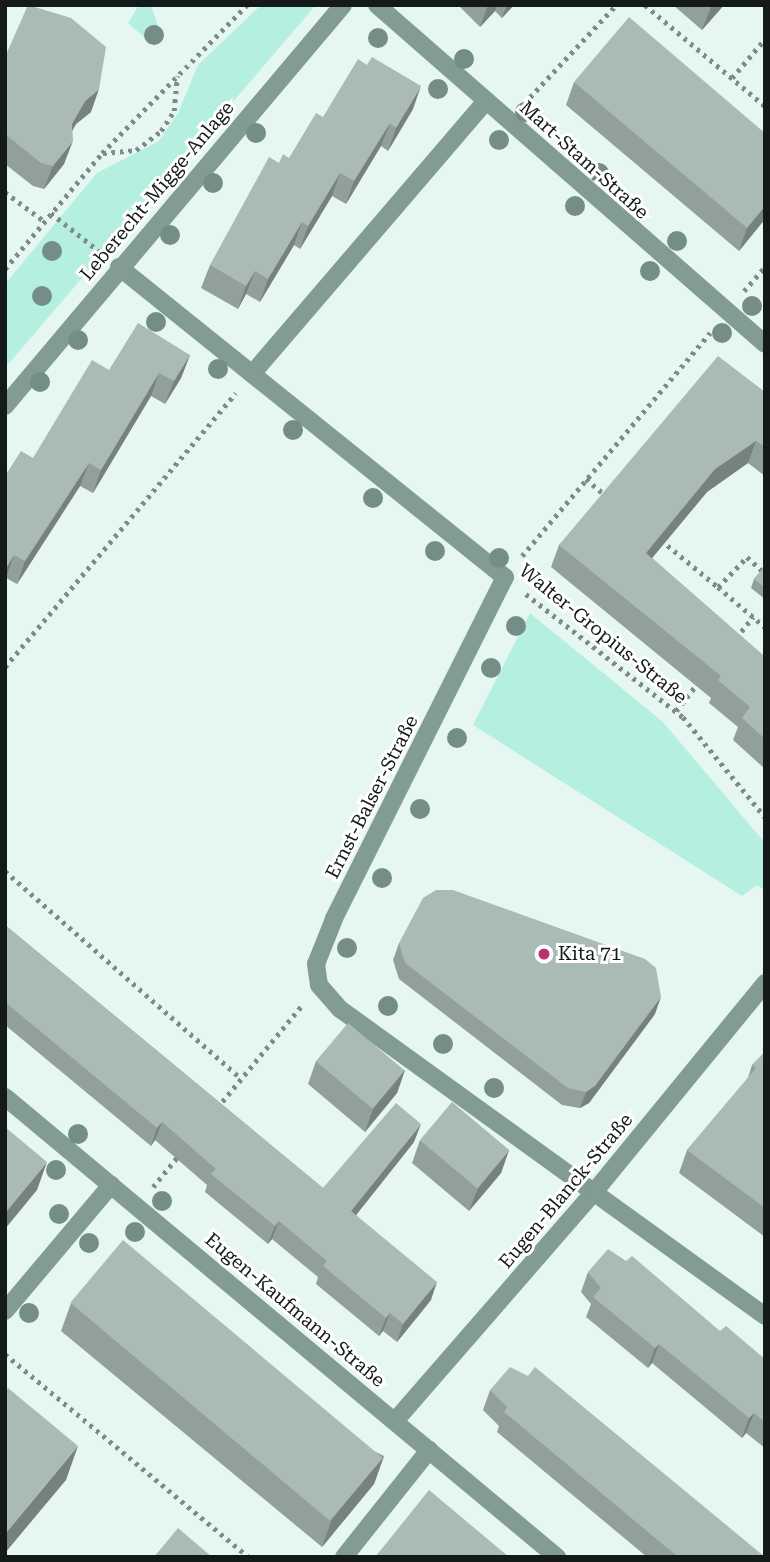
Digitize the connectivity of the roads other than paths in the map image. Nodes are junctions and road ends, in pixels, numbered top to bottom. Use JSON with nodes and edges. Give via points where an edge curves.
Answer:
{"nodes":[{"id":1,"x":343,"y":5,"type":"edge"},
{"id":2,"x":377,"y":5,"type":"edge"},
{"id":3,"x":486,"y":101,"type":"junction"},
{"id":4,"x":118,"y":267,"type":"junction"},
{"id":5,"x":765,"y":344,"type":"edge"},
{"id":6,"x":252,"y":374,"type":"junction"},
{"id":7,"x":5,"y":406,"type":"edge"},
{"id":8,"x":765,"y":983,"type":"edge"},
{"id":9,"x":5,"y":1097,"type":"edge"},
{"id":10,"x":111,"y":1185,"type":"junction"},
{"id":11,"x":595,"y":1191,"type":"junction"},
{"id":12,"x":5,"y":1311,"type":"edge"},
{"id":13,"x":765,"y":1315,"type":"edge"},
{"id":14,"x":395,"y":1421,"type":"junction"},
{"id":15,"x":429,"y":1450,"type":"junction"},
{"id":16,"x":344,"y":1557,"type":"edge"},
{"id":17,"x":557,"y":1557,"type":"edge"}],
"edges":[{"from":1,"to":4,"type":"street","name":"Leberecht-Migge-Anlage"},
{"from":2,"to":3,"type":"street","name":"Mart-Stam-Straße"},
{"from":3,"to":5,"type":"street","name":"Mart-Stam-Straße"},
{"from":3,"to":6,"type":"street"},
{"from":4,"to":6,"type":"street"},
{"from":4,"to":7,"type":"street","name":"Leberecht-Migge-Anlage"},
{"from":6,"to":11,"type":"street","name":"Ernst-Balser-Straße","via":[[505,577],[334,919],[316,964],[319,985],[340,1009]]},
{"from":8,"to":11,"type":"street","name":"Eugen-Blanck-Straße"},
{"from":9,"to":10,"type":"street","name":"Eugen-Kaufmann-Straße"},
{"from":10,"to":12,"type":"street"},
{"from":10,"to":14,"type":"street","name":"Eugen-Kaufmann-Straße"},
{"from":11,"to":13,"type":"street"},
{"from":11,"to":14,"type":"street","name":"Eugen-Blanck-Straße"},
{"from":14,"to":15,"type":"street","name":"Eugen-Kaufmann-Straße"},
{"from":15,"to":16,"type":"street"},
{"from":15,"to":17,"type":"street","name":"Eugen-Kaufmann-Straße"}]}
